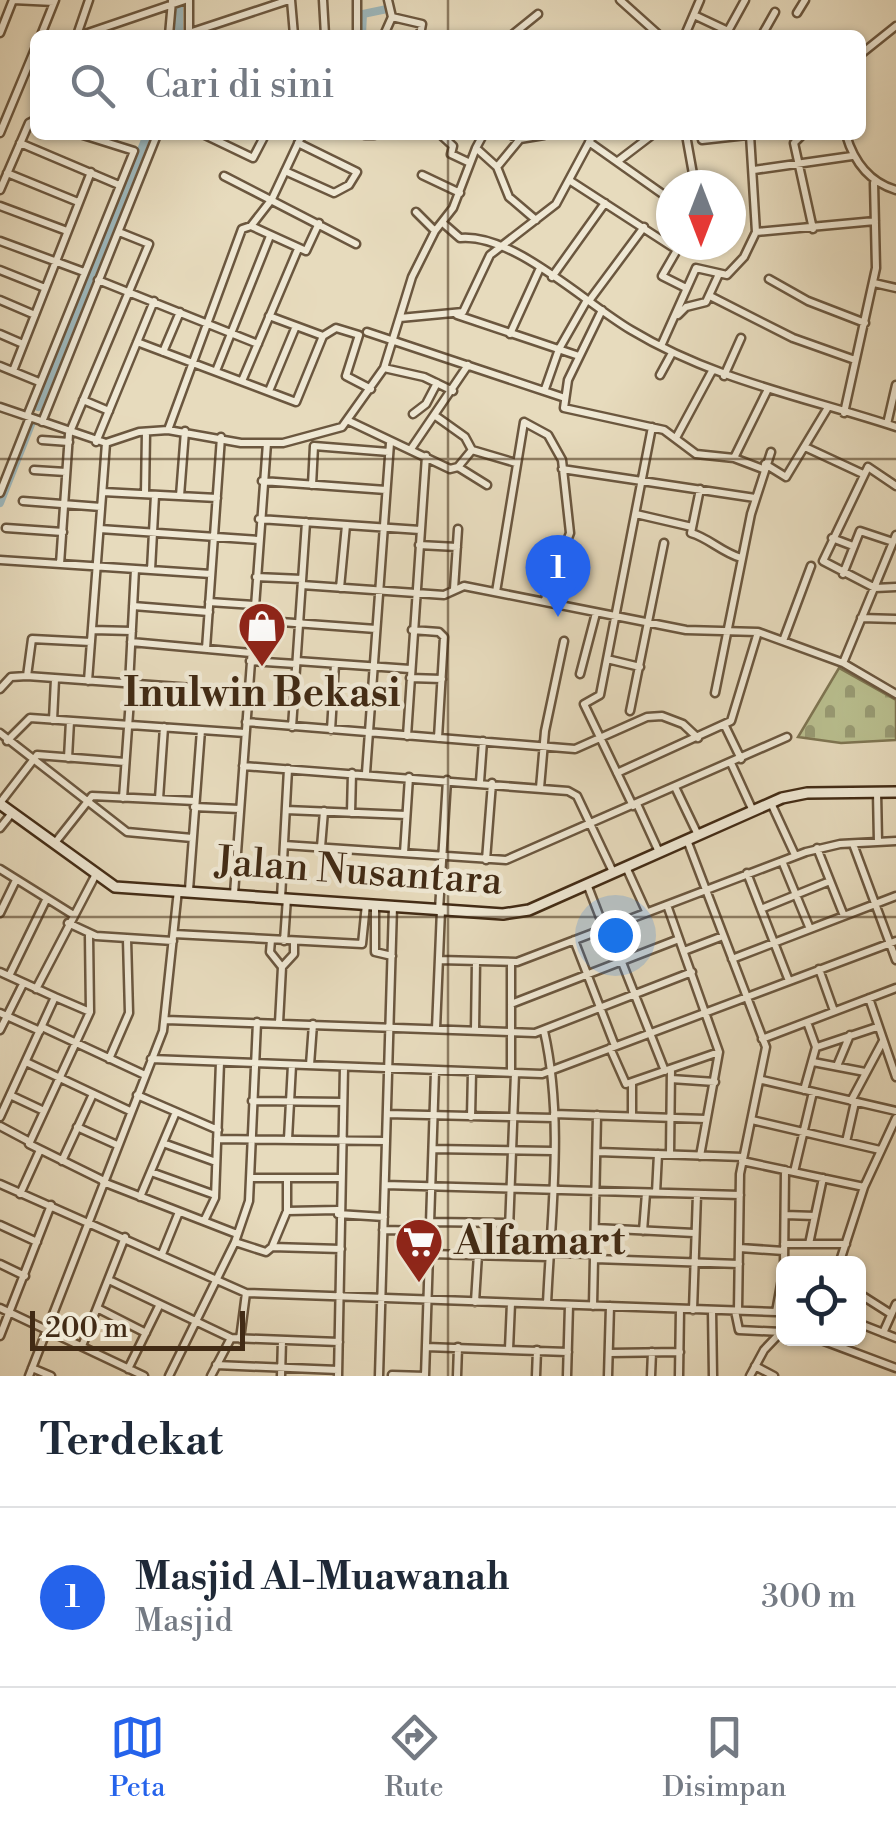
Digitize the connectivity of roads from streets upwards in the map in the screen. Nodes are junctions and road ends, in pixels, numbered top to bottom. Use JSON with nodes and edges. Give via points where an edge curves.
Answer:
{"nodes":[{"id":1,"x":89,"y":0,"type":"edge"},
{"id":2,"x":290,"y":0,"type":"edge"},
{"id":3,"x":323,"y":0,"type":"edge"},
{"id":4,"x":357,"y":0,"type":"edge"},
{"id":5,"x":620,"y":0,"type":"edge"},
{"id":6,"x":700,"y":0,"type":"edge"},
{"id":7,"x":745,"y":0,"type":"edge"},
{"id":8,"x":805,"y":0,"type":"edge"},
{"id":9,"x":54,"y":1,"type":"edge"},
{"id":10,"x":180,"y":1,"type":"edge"},
{"id":11,"x":390,"y":6,"type":"edge"},
{"id":12,"x":776,"y":12,"type":"dead end"},
{"id":13,"x":797,"y":13,"type":"dead end"},
{"id":14,"x":538,"y":14,"type":"dead end"},
{"id":15,"x":694,"y":14,"type":"junction"},
{"id":16,"x":896,"y":26,"type":"edge"},
{"id":17,"x":43,"y":30,"type":"edge"},
{"id":18,"x":80,"y":30,"type":"edge"},
{"id":19,"x":94,"y":30,"type":"edge"},
{"id":20,"x":171,"y":30,"type":"edge"},
{"id":21,"x":188,"y":30,"type":"edge"},
{"id":22,"x":198,"y":30,"type":"edge"},
{"id":23,"x":293,"y":30,"type":"edge"},
{"id":24,"x":325,"y":30,"type":"edge"},
{"id":25,"x":357,"y":30,"type":"edge"},
{"id":26,"x":421,"y":30,"type":"edge"},
{"id":27,"x":518,"y":30,"type":"edge"},
{"id":28,"x":654,"y":30,"type":"edge"},
{"id":29,"x":687,"y":30,"type":"edge"},
{"id":30,"x":725,"y":30,"type":"edge"},
{"id":31,"x":732,"y":30,"type":"edge"},
{"id":32,"x":765,"y":30,"type":"edge"},
{"id":33,"x":0,"y":33,"type":"edge"},
{"id":34,"x":866,"y":50,"type":"edge"},
{"id":35,"x":30,"y":61,"type":"edge"},
{"id":36,"x":30,"y":123,"type":"edge"},
{"id":37,"x":0,"y":132,"type":"edge"},
{"id":38,"x":99,"y":140,"type":"edge"},
{"id":39,"x":155,"y":140,"type":"edge"},
{"id":40,"x":215,"y":140,"type":"edge"},
{"id":41,"x":262,"y":140,"type":"edge"},
{"id":42,"x":300,"y":140,"type":"edge"},
{"id":43,"x":446,"y":140,"type":"edge"},
{"id":44,"x":480,"y":140,"type":"edge"},
{"id":45,"x":519,"y":140,"type":"edge"},
{"id":46,"x":590,"y":140,"type":"edge"},
{"id":47,"x":593,"y":140,"type":"edge"},
{"id":48,"x":645,"y":140,"type":"edge"},
{"id":49,"x":687,"y":140,"type":"edge"},
{"id":50,"x":750,"y":140,"type":"edge"},
{"id":51,"x":794,"y":140,"type":"edge"},
{"id":52,"x":847,"y":140,"type":"edge"},
{"id":53,"x":20,"y":143,"type":"junction"},
{"id":54,"x":298,"y":144,"type":"junction"},
{"id":55,"x":476,"y":148,"type":"junction"},
{"id":56,"x":852,"y":156,"type":"junction"},
{"id":57,"x":618,"y":161,"type":"junction"},
{"id":58,"x":468,"y":162,"type":"junction"},
{"id":59,"x":800,"y":166,"type":"junction"},
{"id":60,"x":496,"y":167,"type":"junction"},
{"id":61,"x":692,"y":170,"type":"edge"},
{"id":62,"x":754,"y":170,"type":"junction"},
{"id":63,"x":285,"y":171,"type":"junction"},
{"id":64,"x":91,"y":172,"type":"junction"},
{"id":65,"x":7,"y":173,"type":"junction"},
{"id":66,"x":422,"y":175,"type":"dead end"},
{"id":67,"x":224,"y":176,"type":"dead end"},
{"id":68,"x":568,"y":180,"type":"junction"},
{"id":69,"x":119,"y":184,"type":"junction"},
{"id":70,"x":874,"y":184,"type":"junction"},
{"id":71,"x":656,"y":189,"type":"edge"},
{"id":72,"x":0,"y":190,"type":"edge"},
{"id":73,"x":896,"y":190,"type":"edge"},
{"id":74,"x":460,"y":192,"type":"junction"},
{"id":75,"x":272,"y":199,"type":"junction"},
{"id":76,"x":78,"y":202,"type":"junction"},
{"id":77,"x":605,"y":203,"type":"junction"},
{"id":78,"x":0,"y":206,"type":"edge"},
{"id":79,"x":416,"y":212,"type":"dead end"},
{"id":80,"x":536,"y":220,"type":"junction"},
{"id":81,"x":875,"y":220,"type":"junction"},
{"id":82,"x":319,"y":223,"type":"junction"},
{"id":83,"x":444,"y":224,"type":"junction"},
{"id":84,"x":251,"y":226,"type":"junction"},
{"id":85,"x":644,"y":227,"type":"junction"},
{"id":86,"x":813,"y":229,"type":"junction"},
{"id":87,"x":67,"y":231,"type":"junction"},
{"id":88,"x":435,"y":231,"type":"junction"},
{"id":89,"x":119,"y":232,"type":"junction"},
{"id":90,"x":756,"y":232,"type":"junction"},
{"id":91,"x":270,"y":236,"type":"junction"},
{"id":92,"x":0,"y":241,"type":"edge"},
{"id":93,"x":356,"y":244,"type":"dead end"},
{"id":94,"x":499,"y":246,"type":"junction"},
{"id":95,"x":298,"y":249,"type":"junction"},
{"id":96,"x":56,"y":261,"type":"junction"},
{"id":97,"x":540,"y":268,"type":"junction"},
{"id":98,"x":0,"y":270,"type":"edge"},
{"id":99,"x":84,"y":272,"type":"junction"},
{"id":100,"x":718,"y":274,"type":"junction"},
{"id":101,"x":552,"y":277,"type":"junction"},
{"id":102,"x":769,"y":279,"type":"dead end"},
{"id":103,"x":98,"y":280,"type":"junction"},
{"id":104,"x":874,"y":283,"type":"junction"},
{"id":105,"x":45,"y":288,"type":"junction"},
{"id":106,"x":686,"y":288,"type":"junction"},
{"id":107,"x":896,"y":288,"type":"edge"},
{"id":108,"x":128,"y":292,"type":"junction"},
{"id":109,"x":710,"y":296,"type":"junction"},
{"id":110,"x":0,"y":300,"type":"edge"},
{"id":111,"x":588,"y":300,"type":"junction"},
{"id":112,"x":154,"y":302,"type":"junction"},
{"id":113,"x":602,"y":310,"type":"junction"},
{"id":114,"x":180,"y":312,"type":"junction"},
{"id":115,"x":35,"y":315,"type":"junction"},
{"id":116,"x":456,"y":315,"type":"junction"},
{"id":117,"x":270,"y":316,"type":"junction"},
{"id":118,"x":400,"y":318,"type":"junction"},
{"id":119,"x":675,"y":319,"type":"junction"},
{"id":120,"x":206,"y":322,"type":"junction"},
{"id":121,"x":865,"y":323,"type":"junction"},
{"id":122,"x":296,"y":326,"type":"junction"},
{"id":123,"x":232,"y":332,"type":"junction"},
{"id":124,"x":363,"y":333,"type":"junction"},
{"id":125,"x":0,"y":334,"type":"edge"},
{"id":126,"x":510,"y":334,"type":"junction"},
{"id":127,"x":323,"y":336,"type":"junction"},
{"id":128,"x":741,"y":338,"type":"dead end"},
{"id":129,"x":391,"y":340,"type":"junction"},
{"id":130,"x":137,"y":342,"type":"junction"},
{"id":131,"x":22,"y":344,"type":"junction"},
{"id":132,"x":258,"y":344,"type":"junction"},
{"id":133,"x":661,"y":346,"type":"junction"},
{"id":134,"x":558,"y":350,"type":"junction"},
{"id":135,"x":164,"y":352,"type":"junction"},
{"id":136,"x":672,"y":353,"type":"junction"},
{"id":137,"x":580,"y":356,"type":"junction"},
{"id":138,"x":855,"y":360,"type":"junction"},
{"id":139,"x":190,"y":362,"type":"junction"},
{"id":140,"x":468,"y":365,"type":"junction"},
{"id":141,"x":0,"y":366,"type":"edge"},
{"id":142,"x":384,"y":368,"type":"junction"},
{"id":143,"x":13,"y":371,"type":"junction"},
{"id":144,"x":216,"y":371,"type":"junction"},
{"id":145,"x":712,"y":371,"type":"junction"},
{"id":146,"x":660,"y":376,"type":"dead end"},
{"id":147,"x":724,"y":376,"type":"junction"},
{"id":148,"x":242,"y":381,"type":"junction"},
{"id":149,"x":40,"y":382,"type":"junction"},
{"id":150,"x":437,"y":382,"type":"junction"},
{"id":151,"x":896,"y":385,"type":"edge"},
{"id":152,"x":371,"y":388,"type":"junction"},
{"id":153,"x":768,"y":389,"type":"junction"},
{"id":154,"x":545,"y":390,"type":"junction"},
{"id":155,"x":268,"y":391,"type":"junction"},
{"id":156,"x":453,"y":392,"type":"junction"},
{"id":157,"x":562,"y":397,"type":"junction"},
{"id":158,"x":83,"y":400,"type":"junction"},
{"id":159,"x":0,"y":407,"type":"edge"},
{"id":160,"x":827,"y":409,"type":"junction"},
{"id":161,"x":109,"y":411,"type":"junction"},
{"id":162,"x":413,"y":414,"type":"dead end"},
{"id":163,"x":844,"y":414,"type":"junction"},
{"id":164,"x":437,"y":417,"type":"junction"},
{"id":165,"x":34,"y":419,"type":"junction"},
{"id":166,"x":350,"y":421,"type":"junction"},
{"id":167,"x":892,"y":426,"type":"edge"},
{"id":168,"x":652,"y":427,"type":"junction"},
{"id":169,"x":168,"y":430,"type":"junction"},
{"id":170,"x":185,"y":431,"type":"junction"},
{"id":171,"x":146,"y":432,"type":"junction"},
{"id":172,"x":677,"y":436,"type":"junction"},
{"id":173,"x":220,"y":437,"type":"junction"},
{"id":174,"x":69,"y":438,"type":"junction"},
{"id":175,"x":42,"y":440,"type":"dead end"},
{"id":176,"x":96,"y":442,"type":"junction"},
{"id":177,"x":106,"y":443,"type":"junction"},
{"id":178,"x":267,"y":443,"type":"junction"},
{"id":179,"x":389,"y":447,"type":"junction"},
{"id":180,"x":805,"y":447,"type":"junction"},
{"id":181,"x":411,"y":448,"type":"junction"},
{"id":182,"x":472,"y":450,"type":"junction"},
{"id":183,"x":772,"y":452,"type":"dead end"},
{"id":184,"x":426,"y":456,"type":"junction"},
{"id":185,"x":734,"y":458,"type":"junction"},
{"id":186,"x":516,"y":463,"type":"junction"},
{"id":187,"x":764,"y":466,"type":"junction"},
{"id":188,"x":458,"y":467,"type":"junction"},
{"id":189,"x":562,"y":468,"type":"junction"},
{"id":190,"x":34,"y":470,"type":"dead end"},
{"id":191,"x":66,"y":472,"type":"junction"},
{"id":192,"x":863,"y":474,"type":"junction"},
{"id":193,"x":262,"y":481,"type":"junction"},
{"id":194,"x":642,"y":482,"type":"junction"},
{"id":195,"x":312,"y":485,"type":"junction"},
{"id":196,"x":487,"y":485,"type":"dead end"},
{"id":197,"x":896,"y":486,"type":"edge"},
{"id":198,"x":386,"y":490,"type":"junction"},
{"id":199,"x":700,"y":490,"type":"junction"},
{"id":200,"x":102,"y":492,"type":"junction"},
{"id":201,"x":0,"y":493,"type":"edge"},
{"id":202,"x":144,"y":494,"type":"junction"},
{"id":203,"x":155,"y":494,"type":"junction"},
{"id":204,"x":180,"y":496,"type":"junction"},
{"id":205,"x":217,"y":498,"type":"junction"},
{"id":206,"x":755,"y":498,"type":"junction"},
{"id":207,"x":22,"y":501,"type":"dead end"},
{"id":208,"x":65,"y":504,"type":"junction"},
{"id":209,"x":101,"y":507,"type":"junction"},
{"id":210,"x":636,"y":514,"type":"junction"},
{"id":211,"x":259,"y":519,"type":"junction"},
{"id":212,"x":306,"y":522,"type":"junction"},
{"id":213,"x":346,"y":525,"type":"junction"},
{"id":214,"x":692,"y":527,"type":"junction"},
{"id":215,"x":6,"y":528,"type":"dead end"},
{"id":216,"x":100,"y":528,"type":"junction"},
{"id":217,"x":383,"y":528,"type":"junction"},
{"id":218,"x":458,"y":528,"type":"dead end"},
{"id":219,"x":420,"y":530,"type":"junction"},
{"id":220,"x":63,"y":532,"type":"junction"},
{"id":221,"x":153,"y":532,"type":"junction"},
{"id":222,"x":214,"y":537,"type":"junction"},
{"id":223,"x":832,"y":538,"type":"junction"},
{"id":224,"x":894,"y":538,"type":"edge"},
{"id":225,"x":258,"y":540,"type":"junction"},
{"id":226,"x":664,"y":543,"type":"dead end"},
{"id":227,"x":418,"y":545,"type":"junction"},
{"id":228,"x":854,"y":546,"type":"junction"},
{"id":229,"x":457,"y":547,"type":"junction"},
{"id":230,"x":741,"y":558,"type":"junction"},
{"id":231,"x":0,"y":560,"type":"edge"},
{"id":232,"x":60,"y":564,"type":"junction"},
{"id":233,"x":97,"y":566,"type":"junction"},
{"id":234,"x":810,"y":566,"type":"dead end"},
{"id":235,"x":135,"y":570,"type":"junction"},
{"id":236,"x":151,"y":570,"type":"junction"},
{"id":237,"x":212,"y":574,"type":"junction"},
{"id":238,"x":843,"y":574,"type":"junction"},
{"id":239,"x":256,"y":577,"type":"junction"},
{"id":240,"x":302,"y":582,"type":"junction"},
{"id":241,"x":896,"y":587,"type":"edge"},
{"id":242,"x":340,"y":588,"type":"junction"},
{"id":243,"x":875,"y":588,"type":"junction"},
{"id":244,"x":378,"y":590,"type":"junction"},
{"id":245,"x":454,"y":590,"type":"junction"},
{"id":246,"x":496,"y":592,"type":"junction"},
{"id":247,"x":415,"y":593,"type":"junction"},
{"id":248,"x":209,"y":602,"type":"junction"},
{"id":249,"x":545,"y":602,"type":"junction"},
{"id":250,"x":254,"y":605,"type":"junction"},
{"id":251,"x":133,"y":606,"type":"junction"},
{"id":252,"x":208,"y":612,"type":"junction"},
{"id":253,"x":596,"y":612,"type":"junction"},
{"id":254,"x":616,"y":616,"type":"junction"},
{"id":255,"x":861,"y":618,"type":"junction"},
{"id":256,"x":253,"y":620,"type":"junction"},
{"id":257,"x":896,"y":620,"type":"edge"},
{"id":258,"x":651,"y":623,"type":"junction"},
{"id":259,"x":299,"y":624,"type":"junction"},
{"id":260,"x":376,"y":629,"type":"junction"},
{"id":261,"x":92,"y":630,"type":"junction"},
{"id":262,"x":412,"y":630,"type":"junction"},
{"id":263,"x":132,"y":632,"type":"junction"},
{"id":264,"x":729,"y":632,"type":"junction"},
{"id":265,"x":758,"y":632,"type":"junction"},
{"id":266,"x":783,"y":641,"type":"junction"},
{"id":267,"x":91,"y":642,"type":"junction"},
{"id":268,"x":131,"y":642,"type":"junction"},
{"id":269,"x":564,"y":642,"type":"dead end"},
{"id":270,"x":206,"y":649,"type":"junction"},
{"id":271,"x":250,"y":657,"type":"junction"},
{"id":272,"x":607,"y":658,"type":"junction"},
{"id":273,"x":296,"y":662,"type":"junction"},
{"id":274,"x":843,"y":663,"type":"junction"},
{"id":275,"x":335,"y":664,"type":"junction"},
{"id":276,"x":373,"y":667,"type":"junction"},
{"id":277,"x":640,"y":667,"type":"junction"},
{"id":278,"x":410,"y":673,"type":"junction"},
{"id":279,"x":580,"y":674,"type":"dead end"},
{"id":280,"x":27,"y":676,"type":"junction"},
{"id":281,"x":55,"y":679,"type":"junction"},
{"id":282,"x":442,"y":680,"type":"junction"},
{"id":283,"x":88,"y":681,"type":"junction"},
{"id":284,"x":130,"y":685,"type":"junction"},
{"id":285,"x":0,"y":688,"type":"edge"},
{"id":286,"x":248,"y":692,"type":"junction"},
{"id":287,"x":715,"y":693,"type":"dead end"},
{"id":288,"x":896,"y":694,"type":"edge"},
{"id":289,"x":630,"y":711,"type":"dead end"},
{"id":290,"x":53,"y":720,"type":"junction"},
{"id":291,"x":70,"y":721,"type":"junction"},
{"id":292,"x":246,"y":722,"type":"junction"},
{"id":293,"x":128,"y":724,"type":"junction"},
{"id":294,"x":725,"y":726,"type":"junction"},
{"id":295,"x":292,"y":727,"type":"junction"},
{"id":296,"x":164,"y":728,"type":"junction"},
{"id":297,"x":201,"y":730,"type":"junction"},
{"id":298,"x":331,"y":730,"type":"junction"},
{"id":299,"x":0,"y":733,"type":"edge"},
{"id":300,"x":368,"y":733,"type":"junction"},
{"id":301,"x":245,"y":734,"type":"junction"},
{"id":302,"x":407,"y":736,"type":"junction"},
{"id":303,"x":787,"y":737,"type":"dead end"},
{"id":304,"x":438,"y":738,"type":"junction"},
{"id":305,"x":698,"y":738,"type":"junction"},
{"id":306,"x":8,"y":741,"type":"junction"},
{"id":307,"x":482,"y":741,"type":"junction"},
{"id":308,"x":600,"y":741,"type":"junction"},
{"id":309,"x":543,"y":746,"type":"junction"},
{"id":310,"x":68,"y":758,"type":"junction"},
{"id":311,"x":741,"y":760,"type":"junction"},
{"id":312,"x":33,"y":762,"type":"junction"},
{"id":313,"x":126,"y":762,"type":"junction"},
{"id":314,"x":732,"y":763,"type":"junction"},
{"id":315,"x":243,"y":766,"type":"junction"},
{"id":316,"x":288,"y":769,"type":"junction"},
{"id":317,"x":352,"y":773,"type":"junction"},
{"id":318,"x":366,"y":773,"type":"junction"},
{"id":319,"x":617,"y":774,"type":"junction"},
{"id":320,"x":409,"y":777,"type":"junction"},
{"id":321,"x":446,"y":780,"type":"junction"},
{"id":322,"x":480,"y":782,"type":"junction"},
{"id":323,"x":492,"y":783,"type":"junction"},
{"id":324,"x":676,"y":787,"type":"junction"},
{"id":325,"x":540,"y":788,"type":"junction"},
{"id":326,"x":877,"y":792,"type":"junction"},
{"id":327,"x":896,"y":792,"type":"edge"},
{"id":328,"x":123,"y":798,"type":"junction"},
{"id":329,"x":159,"y":799,"type":"junction"},
{"id":330,"x":88,"y":800,"type":"junction"},
{"id":331,"x":771,"y":802,"type":"junction"},
{"id":332,"x":0,"y":804,"type":"edge"},
{"id":333,"x":195,"y":804,"type":"junction"},
{"id":334,"x":635,"y":805,"type":"junction"},
{"id":335,"x":240,"y":809,"type":"junction"},
{"id":336,"x":286,"y":810,"type":"junction"},
{"id":337,"x":753,"y":811,"type":"junction"},
{"id":338,"x":324,"y":812,"type":"junction"},
{"id":339,"x":12,"y":813,"type":"junction"},
{"id":340,"x":351,"y":813,"type":"junction"},
{"id":341,"x":406,"y":815,"type":"junction"},
{"id":342,"x":590,"y":824,"type":"junction"},
{"id":343,"x":0,"y":828,"type":"edge"},
{"id":344,"x":698,"y":835,"type":"junction"},
{"id":345,"x":192,"y":838,"type":"junction"},
{"id":346,"x":687,"y":840,"type":"junction"},
{"id":347,"x":894,"y":841,"type":"edge"},
{"id":348,"x":878,"y":842,"type":"junction"},
{"id":349,"x":853,"y":844,"type":"junction"},
{"id":350,"x":54,"y":845,"type":"junction"},
{"id":351,"x":284,"y":845,"type":"junction"},
{"id":352,"x":321,"y":847,"type":"junction"},
{"id":353,"x":817,"y":848,"type":"junction"},
{"id":354,"x":659,"y":852,"type":"junction"},
{"id":355,"x":896,"y":852,"type":"edge"},
{"id":356,"x":404,"y":853,"type":"junction"},
{"id":357,"x":795,"y":855,"type":"junction"},
{"id":358,"x":442,"y":856,"type":"junction"},
{"id":359,"x":486,"y":860,"type":"junction"},
{"id":360,"x":782,"y":860,"type":"junction"},
{"id":361,"x":626,"y":867,"type":"junction"},
{"id":362,"x":0,"y":869,"type":"edge"},
{"id":363,"x":613,"y":872,"type":"junction"},
{"id":364,"x":748,"y":873,"type":"junction"},
{"id":365,"x":95,"y":876,"type":"junction"},
{"id":366,"x":16,"y":880,"type":"junction"},
{"id":367,"x":830,"y":881,"type":"junction"},
{"id":368,"x":587,"y":884,"type":"junction"},
{"id":369,"x":706,"y":889,"type":"junction"},
{"id":370,"x":183,"y":890,"type":"junction"},
{"id":371,"x":234,"y":894,"type":"junction"},
{"id":372,"x":796,"y":894,"type":"junction"},
{"id":373,"x":896,"y":896,"type":"edge"},
{"id":374,"x":284,"y":898,"type":"junction"},
{"id":375,"x":46,"y":900,"type":"junction"},
{"id":376,"x":371,"y":904,"type":"junction"},
{"id":377,"x":666,"y":904,"type":"junction"},
{"id":378,"x":875,"y":904,"type":"junction"},
{"id":379,"x":393,"y":906,"type":"junction"},
{"id":380,"x":761,"y":909,"type":"junction"},
{"id":381,"x":440,"y":910,"type":"junction"},
{"id":382,"x":646,"y":912,"type":"junction"},
{"id":383,"x":0,"y":913,"type":"edge"},
{"id":384,"x":72,"y":914,"type":"junction"},
{"id":385,"x":844,"y":916,"type":"junction"},
{"id":386,"x":68,"y":923,"type":"junction"},
{"id":387,"x":606,"y":928,"type":"junction"},
{"id":388,"x":810,"y":929,"type":"junction"},
{"id":389,"x":89,"y":935,"type":"junction"},
{"id":390,"x":723,"y":936,"type":"junction"},
{"id":391,"x":174,"y":938,"type":"junction"},
{"id":392,"x":127,"y":939,"type":"junction"},
{"id":393,"x":679,"y":939,"type":"junction"},
{"id":394,"x":271,"y":940,"type":"junction"},
{"id":395,"x":284,"y":940,"type":"junction"},
{"id":396,"x":574,"y":940,"type":"junction"},
{"id":397,"x":294,"y":942,"type":"junction"},
{"id":398,"x":893,"y":942,"type":"edge"},
{"id":399,"x":775,"y":943,"type":"junction"},
{"id":400,"x":684,"y":950,"type":"junction"},
{"id":401,"x":392,"y":956,"type":"junction"},
{"id":402,"x":732,"y":959,"type":"junction"},
{"id":403,"x":439,"y":960,"type":"junction"},
{"id":404,"x":896,"y":960,"type":"edge"},
{"id":405,"x":476,"y":961,"type":"junction"},
{"id":406,"x":621,"y":961,"type":"junction"},
{"id":407,"x":511,"y":963,"type":"junction"},
{"id":408,"x":282,"y":967,"type":"junction"},
{"id":409,"x":819,"y":970,"type":"junction"},
{"id":410,"x":0,"y":972,"type":"edge"},
{"id":411,"x":692,"y":972,"type":"junction"},
{"id":412,"x":588,"y":974,"type":"junction"},
{"id":413,"x":9,"y":976,"type":"junction"},
{"id":414,"x":788,"y":980,"type":"junction"},
{"id":415,"x":24,"y":984,"type":"junction"},
{"id":416,"x":896,"y":988,"type":"edge"},
{"id":417,"x":36,"y":989,"type":"junction"},
{"id":418,"x":635,"y":994,"type":"junction"},
{"id":419,"x":746,"y":996,"type":"junction"},
{"id":420,"x":55,"y":997,"type":"junction"},
{"id":421,"x":868,"y":998,"type":"junction"},
{"id":422,"x":511,"y":1004,"type":"junction"},
{"id":423,"x":600,"y":1008,"type":"junction"},
{"id":424,"x":706,"y":1011,"type":"junction"},
{"id":425,"x":834,"y":1011,"type":"junction"},
{"id":426,"x":90,"y":1012,"type":"junction"},
{"id":427,"x":3,"y":1014,"type":"edge"},
{"id":428,"x":166,"y":1020,"type":"junction"},
{"id":429,"x":257,"y":1022,"type":"junction"},
{"id":430,"x":807,"y":1022,"type":"junction"},
{"id":431,"x":279,"y":1023,"type":"junction"},
{"id":432,"x":312,"y":1024,"type":"junction"},
{"id":433,"x":390,"y":1026,"type":"junction"},
{"id":434,"x":877,"y":1027,"type":"junction"},
{"id":435,"x":41,"y":1029,"type":"junction"},
{"id":436,"x":436,"y":1029,"type":"junction"},
{"id":437,"x":0,"y":1030,"type":"edge"},
{"id":438,"x":476,"y":1030,"type":"junction"},
{"id":439,"x":544,"y":1031,"type":"junction"},
{"id":440,"x":510,"y":1032,"type":"junction"},
{"id":441,"x":648,"y":1033,"type":"junction"},
{"id":442,"x":850,"y":1035,"type":"junction"},
{"id":443,"x":762,"y":1039,"type":"junction"},
{"id":444,"x":75,"y":1043,"type":"junction"},
{"id":445,"x":896,"y":1043,"type":"edge"},
{"id":446,"x":884,"y":1044,"type":"junction"},
{"id":447,"x":612,"y":1047,"type":"junction"},
{"id":448,"x":816,"y":1047,"type":"junction"},
{"id":449,"x":720,"y":1052,"type":"junction"},
{"id":450,"x":110,"y":1059,"type":"junction"},
{"id":451,"x":151,"y":1060,"type":"junction"},
{"id":452,"x":26,"y":1062,"type":"junction"},
{"id":453,"x":220,"y":1062,"type":"junction"},
{"id":454,"x":812,"y":1062,"type":"junction"},
{"id":455,"x":254,"y":1064,"type":"junction"},
{"id":456,"x":292,"y":1065,"type":"junction"},
{"id":457,"x":310,"y":1066,"type":"junction"},
{"id":458,"x":837,"y":1066,"type":"junction"},
{"id":459,"x":344,"y":1067,"type":"junction"},
{"id":460,"x":388,"y":1068,"type":"junction"},
{"id":461,"x":668,"y":1070,"type":"junction"},
{"id":462,"x":435,"y":1071,"type":"junction"},
{"id":463,"x":553,"y":1071,"type":"junction"},
{"id":464,"x":472,"y":1072,"type":"junction"},
{"id":465,"x":866,"y":1072,"type":"junction"},
{"id":466,"x":513,"y":1073,"type":"junction"},
{"id":467,"x":145,"y":1075,"type":"junction"},
{"id":468,"x":896,"y":1076,"type":"edge"},
{"id":469,"x":60,"y":1078,"type":"junction"},
{"id":470,"x":671,"y":1079,"type":"junction"},
{"id":471,"x":762,"y":1080,"type":"junction"},
{"id":472,"x":715,"y":1082,"type":"junction"},
{"id":473,"x":629,"y":1083,"type":"junction"},
{"id":474,"x":809,"y":1091,"type":"junction"},
{"id":475,"x":93,"y":1094,"type":"junction"},
{"id":476,"x":137,"y":1095,"type":"junction"},
{"id":477,"x":6,"y":1096,"type":"edge"},
{"id":478,"x":252,"y":1100,"type":"junction"},
{"id":479,"x":290,"y":1101,"type":"junction"},
{"id":480,"x":853,"y":1101,"type":"junction"},
{"id":481,"x":343,"y":1102,"type":"junction"},
{"id":482,"x":44,"y":1111,"type":"junction"},
{"id":483,"x":130,"y":1111,"type":"junction"},
{"id":484,"x":176,"y":1112,"type":"junction"},
{"id":485,"x":387,"y":1114,"type":"junction"},
{"id":486,"x":434,"y":1115,"type":"junction"},
{"id":487,"x":896,"y":1115,"type":"edge"},
{"id":488,"x":554,"y":1116,"type":"junction"},
{"id":489,"x":597,"y":1116,"type":"junction"},
{"id":490,"x":632,"y":1116,"type":"junction"},
{"id":491,"x":0,"y":1117,"type":"edge"},
{"id":492,"x":471,"y":1117,"type":"junction"},
{"id":493,"x":671,"y":1117,"type":"junction"},
{"id":494,"x":514,"y":1118,"type":"junction"},
{"id":495,"x":706,"y":1119,"type":"junction"},
{"id":496,"x":752,"y":1120,"type":"junction"},
{"id":497,"x":0,"y":1126,"type":"edge"},
{"id":498,"x":77,"y":1127,"type":"junction"},
{"id":499,"x":803,"y":1132,"type":"junction"},
{"id":500,"x":217,"y":1135,"type":"junction"},
{"id":501,"x":892,"y":1135,"type":"edge"},
{"id":502,"x":250,"y":1138,"type":"junction"},
{"id":503,"x":288,"y":1139,"type":"junction"},
{"id":504,"x":341,"y":1140,"type":"junction"},
{"id":505,"x":386,"y":1141,"type":"junction"},
{"id":506,"x":846,"y":1142,"type":"junction"},
{"id":507,"x":30,"y":1143,"type":"junction"},
{"id":508,"x":164,"y":1143,"type":"junction"},
{"id":509,"x":117,"y":1145,"type":"junction"},
{"id":510,"x":432,"y":1149,"type":"junction"},
{"id":511,"x":40,"y":1150,"type":"junction"},
{"id":512,"x":880,"y":1150,"type":"junction"},
{"id":513,"x":513,"y":1151,"type":"junction"},
{"id":514,"x":553,"y":1152,"type":"junction"},
{"id":515,"x":598,"y":1152,"type":"junction"},
{"id":516,"x":658,"y":1154,"type":"junction"},
{"id":517,"x":670,"y":1154,"type":"junction"},
{"id":518,"x":700,"y":1156,"type":"junction"},
{"id":519,"x":743,"y":1159,"type":"junction"},
{"id":520,"x":62,"y":1161,"type":"junction"},
{"id":521,"x":216,"y":1162,"type":"junction"},
{"id":522,"x":785,"y":1170,"type":"junction"},
{"id":523,"x":151,"y":1172,"type":"junction"},
{"id":524,"x":794,"y":1172,"type":"junction"},
{"id":525,"x":250,"y":1178,"type":"junction"},
{"id":526,"x":287,"y":1178,"type":"junction"},
{"id":527,"x":340,"y":1178,"type":"junction"},
{"id":528,"x":824,"y":1178,"type":"junction"},
{"id":529,"x":104,"y":1182,"type":"junction"},
{"id":530,"x":0,"y":1184,"type":"edge"},
{"id":531,"x":385,"y":1185,"type":"junction"},
{"id":532,"x":432,"y":1186,"type":"junction"},
{"id":533,"x":511,"y":1188,"type":"junction"},
{"id":534,"x":864,"y":1188,"type":"junction"},
{"id":535,"x":552,"y":1189,"type":"junction"},
{"id":536,"x":595,"y":1191,"type":"junction"},
{"id":537,"x":646,"y":1192,"type":"junction"},
{"id":538,"x":656,"y":1193,"type":"junction"},
{"id":539,"x":20,"y":1194,"type":"junction"},
{"id":540,"x":215,"y":1194,"type":"junction"},
{"id":541,"x":697,"y":1194,"type":"junction"},
{"id":542,"x":740,"y":1195,"type":"junction"},
{"id":543,"x":140,"y":1197,"type":"junction"},
{"id":544,"x":51,"y":1206,"type":"junction"},
{"id":545,"x":287,"y":1211,"type":"junction"},
{"id":546,"x":179,"y":1212,"type":"junction"},
{"id":547,"x":338,"y":1212,"type":"junction"},
{"id":548,"x":784,"y":1214,"type":"junction"},
{"id":549,"x":384,"y":1216,"type":"junction"},
{"id":550,"x":815,"y":1216,"type":"junction"},
{"id":551,"x":90,"y":1220,"type":"junction"},
{"id":552,"x":204,"y":1221,"type":"junction"},
{"id":553,"x":510,"y":1223,"type":"junction"},
{"id":554,"x":0,"y":1225,"type":"edge"},
{"id":555,"x":430,"y":1226,"type":"junction"},
{"id":556,"x":596,"y":1228,"type":"junction"},
{"id":557,"x":384,"y":1230,"type":"junction"},
{"id":558,"x":644,"y":1231,"type":"junction"},
{"id":559,"x":694,"y":1233,"type":"junction"},
{"id":560,"x":125,"y":1237,"type":"junction"},
{"id":561,"x":236,"y":1238,"type":"junction"},
{"id":562,"x":38,"y":1242,"type":"junction"},
{"id":563,"x":809,"y":1244,"type":"junction"},
{"id":564,"x":846,"y":1244,"type":"junction"},
{"id":565,"x":272,"y":1247,"type":"junction"},
{"id":566,"x":784,"y":1247,"type":"junction"},
{"id":567,"x":340,"y":1248,"type":"junction"},
{"id":568,"x":740,"y":1248,"type":"junction"},
{"id":569,"x":162,"y":1254,"type":"junction"},
{"id":570,"x":429,"y":1254,"type":"junction"},
{"id":571,"x":478,"y":1254,"type":"junction"},
{"id":572,"x":508,"y":1255,"type":"junction"},
{"id":573,"x":549,"y":1255,"type":"junction"},
{"id":574,"x":594,"y":1256,"type":"junction"},
{"id":575,"x":784,"y":1256,"type":"edge"},
{"id":576,"x":842,"y":1256,"type":"edge"},
{"id":577,"x":0,"y":1264,"type":"edge"},
{"id":578,"x":692,"y":1264,"type":"junction"},
{"id":579,"x":739,"y":1264,"type":"junction"},
{"id":580,"x":25,"y":1276,"type":"junction"},
{"id":581,"x":109,"y":1280,"type":"junction"},
{"id":582,"x":214,"y":1280,"type":"junction"},
{"id":583,"x":246,"y":1293,"type":"junction"},
{"id":584,"x":338,"y":1298,"type":"junction"},
{"id":585,"x":866,"y":1299,"type":"edge"},
{"id":586,"x":380,"y":1300,"type":"junction"},
{"id":587,"x":430,"y":1300,"type":"junction"},
{"id":588,"x":476,"y":1302,"type":"junction"},
{"id":589,"x":511,"y":1302,"type":"junction"},
{"id":590,"x":547,"y":1304,"type":"junction"},
{"id":591,"x":896,"y":1304,"type":"edge"},
{"id":592,"x":569,"y":1305,"type":"junction"},
{"id":593,"x":159,"y":1306,"type":"junction"},
{"id":594,"x":594,"y":1306,"type":"junction"},
{"id":595,"x":610,"y":1306,"type":"junction"},
{"id":596,"x":0,"y":1308,"type":"edge"},
{"id":597,"x":97,"y":1308,"type":"junction"},
{"id":598,"x":680,"y":1309,"type":"junction"},
{"id":599,"x":692,"y":1310,"type":"junction"},
{"id":600,"x":712,"y":1310,"type":"junction"},
{"id":601,"x":736,"y":1311,"type":"junction"},
{"id":602,"x":10,"y":1312,"type":"junction"},
{"id":603,"x":776,"y":1312,"type":"edge"},
{"id":604,"x":891,"y":1314,"type":"junction"},
{"id":605,"x":192,"y":1322,"type":"junction"},
{"id":606,"x":866,"y":1326,"type":"edge"},
{"id":607,"x":46,"y":1329,"type":"junction"},
{"id":608,"x":776,"y":1331,"type":"edge"},
{"id":609,"x":146,"y":1333,"type":"junction"},
{"id":610,"x":883,"y":1333,"type":"junction"},
{"id":611,"x":0,"y":1336,"type":"edge"},
{"id":612,"x":231,"y":1338,"type":"junction"},
{"id":613,"x":896,"y":1338,"type":"edge"},
{"id":614,"x":240,"y":1340,"type":"junction"},
{"id":615,"x":282,"y":1340,"type":"junction"},
{"id":616,"x":776,"y":1340,"type":"edge"},
{"id":617,"x":338,"y":1342,"type":"junction"},
{"id":618,"x":82,"y":1346,"type":"junction"},
{"id":619,"x":426,"y":1346,"type":"junction"},
{"id":620,"x":837,"y":1346,"type":"edge"},
{"id":621,"x":458,"y":1347,"type":"junction"},
{"id":622,"x":508,"y":1350,"type":"junction"},
{"id":623,"x":537,"y":1350,"type":"junction"},
{"id":624,"x":568,"y":1352,"type":"junction"},
{"id":625,"x":609,"y":1352,"type":"junction"},
{"id":626,"x":652,"y":1352,"type":"junction"},
{"id":627,"x":680,"y":1352,"type":"junction"},
{"id":628,"x":216,"y":1366,"type":"junction"},
{"id":629,"x":755,"y":1366,"type":"junction"},
{"id":630,"x":128,"y":1368,"type":"junction"},
{"id":631,"x":896,"y":1368,"type":"edge"},
{"id":632,"x":31,"y":1372,"type":"edge"},
{"id":633,"x":281,"y":1373,"type":"edge"},
{"id":634,"x":338,"y":1373,"type":"edge"},
{"id":635,"x":392,"y":1375,"type":"edge"},
{"id":636,"x":51,"y":1376,"type":"edge"},
{"id":637,"x":144,"y":1376,"type":"edge"},
{"id":638,"x":169,"y":1376,"type":"edge"},
{"id":639,"x":211,"y":1376,"type":"edge"},
{"id":640,"x":379,"y":1376,"type":"edge"},
{"id":641,"x":457,"y":1376,"type":"edge"},
{"id":642,"x":536,"y":1376,"type":"edge"},
{"id":643,"x":568,"y":1376,"type":"edge"},
{"id":644,"x":608,"y":1376,"type":"edge"},
{"id":645,"x":651,"y":1376,"type":"edge"},
{"id":646,"x":679,"y":1376,"type":"edge"},
{"id":647,"x":713,"y":1376,"type":"edge"},
{"id":648,"x":750,"y":1376,"type":"edge"},
{"id":649,"x":774,"y":1376,"type":"edge"}],
"edges":[{"from":1,"to":18,"type":"street"},
{"from":2,"to":22,"type":"street"},
{"from":2,"to":23,"type":"street"},
{"from":3,"to":24,"type":"street"},
{"from":4,"to":25,"type":"street"},
{"from":5,"to":28,"type":"street"},
{"from":6,"to":15,"type":"street"},
{"from":7,"to":31,"type":"street"},
{"from":8,"to":13,"type":"street"},
{"from":9,"to":17,"type":"street"},
{"from":9,"to":33,"type":"street","via":[[13,0]]},
{"from":10,"to":19,"type":"street"},
{"from":10,"to":20,"type":"street"},
{"from":10,"to":21,"type":"street"},
{"from":11,"to":26,"type":"street","via":[[422,24]]},
{"from":12,"to":32,"type":"street"},
{"from":14,"to":27,"type":"street"},
{"from":15,"to":29,"type":"street"},
{"from":15,"to":30,"type":"street"},
{"from":16,"to":34,"type":"street"},
{"from":35,"to":37,"type":"street"},
{"from":36,"to":53,"type":"street"},
{"from":38,"to":69,"type":"street","via":[[134,150]]},
{"from":39,"to":89,"type":"street"},
{"from":40,"to":41,"type":"street","via":[[251,158]]},
{"from":42,"to":54,"type":"street"},
{"from":43,"to":58,"type":"street","via":[[450,154]]},
{"from":44,"to":55,"type":"street"},
{"from":45,"to":60,"type":"street"},
{"from":46,"to":68,"type":"street"},
{"from":47,"to":57,"type":"street"},
{"from":48,"to":57,"type":"street"},
{"from":49,"to":61,"type":"street"},
{"from":50,"to":62,"type":"street"},
{"from":51,"to":59,"type":"street"},
{"from":52,"to":56,"type":"street"},
{"from":53,"to":64,"type":"street"},
{"from":53,"to":65,"type":"street"},
{"from":54,"to":63,"type":"street"},
{"from":54,"to":63,"type":"street","via":[[357,171],[338,194]]},
{"from":55,"to":58,"type":"street"},
{"from":55,"to":60,"type":"street"},
{"from":56,"to":59,"type":"street"},
{"from":56,"to":70,"type":"street"},
{"from":57,"to":71,"type":"street"},
{"from":58,"to":74,"type":"street"},
{"from":59,"to":62,"type":"street"},
{"from":59,"to":86,"type":"street"},
{"from":60,"to":80,"type":"street","via":[[505,192]]},
{"from":62,"to":90,"type":"street"},
{"from":63,"to":75,"type":"street"},
{"from":64,"to":69,"type":"street"},
{"from":64,"to":76,"type":"street"},
{"from":65,"to":72,"type":"street"},
{"from":65,"to":76,"type":"street"},
{"from":66,"to":74,"type":"street"},
{"from":67,"to":75,"type":"street"},
{"from":68,"to":77,"type":"street"},
{"from":68,"to":80,"type":"street","via":[[556,204]]},
{"from":69,"to":99,"type":"street"},
{"from":70,"to":73,"type":"street"},
{"from":70,"to":81,"type":"street"},
{"from":74,"to":83,"type":"street"},
{"from":75,"to":82,"type":"street"},
{"from":75,"to":84,"type":"street"},
{"from":76,"to":87,"type":"street"},
{"from":77,"to":85,"type":"street"},
{"from":77,"to":101,"type":"street"},
{"from":78,"to":87,"type":"street"},
{"from":79,"to":88,"type":"street"},
{"from":80,"to":94,"type":"street"},
{"from":81,"to":86,"type":"street"},
{"from":81,"to":104,"type":"street"},
{"from":82,"to":93,"type":"street"},
{"from":82,"to":95,"type":"street","via":[[308,250]]},
{"from":83,"to":88,"type":"street"},
{"from":83,"to":94,"type":"street","via":[[460,238]]},
{"from":84,"to":91,"type":"street"},
{"from":84,"to":120,"type":"street","via":[[239,235]]},
{"from":85,"to":106,"type":"street","via":[[676,250],[662,276]]},
{"from":85,"to":111,"type":"street"},
{"from":86,"to":90,"type":"street"},
{"from":87,"to":96,"type":"street"},
{"from":88,"to":118,"type":"street"},
{"from":89,"to":103,"type":"street"},
{"from":89,"to":108,"type":"street","via":[[149,243]]},
{"from":90,"to":100,"type":"street","via":[[737,266]]},
{"from":91,"to":95,"type":"street"},
{"from":91,"to":123,"type":"street"},
{"from":92,"to":96,"type":"street"},
{"from":94,"to":97,"type":"street"},
{"from":94,"to":116,"type":"street","via":[[467,308]]},
{"from":95,"to":117,"type":"street"},
{"from":96,"to":99,"type":"street"},
{"from":96,"to":105,"type":"street"},
{"from":97,"to":101,"type":"street"},
{"from":97,"to":126,"type":"street"},
{"from":98,"to":105,"type":"street"},
{"from":99,"to":149,"type":"street"},
{"from":100,"to":106,"type":"street","via":[[696,268]]},
{"from":100,"to":109,"type":"street"},
{"from":101,"to":111,"type":"street"},
{"from":102,"to":121,"type":"street"},
{"from":103,"to":108,"type":"street"},
{"from":103,"to":165,"type":"street"},
{"from":104,"to":107,"type":"street"},
{"from":104,"to":121,"type":"street"},
{"from":105,"to":115,"type":"street"},
{"from":106,"to":119,"type":"street"},
{"from":108,"to":112,"type":"street"},
{"from":108,"to":158,"type":"street"},
{"from":109,"to":119,"type":"street"},
{"from":109,"to":138,"type":"street"},
{"from":110,"to":115,"type":"street"},
{"from":111,"to":113,"type":"street"},
{"from":111,"to":134,"type":"street"},
{"from":112,"to":114,"type":"street"},
{"from":112,"to":130,"type":"street"},
{"from":113,"to":133,"type":"street"},
{"from":113,"to":137,"type":"street"},
{"from":114,"to":120,"type":"street"},
{"from":114,"to":135,"type":"street"},
{"from":115,"to":131,"type":"street"},
{"from":116,"to":118,"type":"street"},
{"from":116,"to":126,"type":"street"},
{"from":117,"to":122,"type":"street"},
{"from":117,"to":132,"type":"street"},
{"from":118,"to":129,"type":"street"},
{"from":119,"to":133,"type":"street"},
{"from":120,"to":123,"type":"street"},
{"from":120,"to":139,"type":"street"},
{"from":121,"to":138,"type":"street"},
{"from":122,"to":127,"type":"street"},
{"from":122,"to":155,"type":"street"},
{"from":123,"to":132,"type":"street"},
{"from":123,"to":144,"type":"street"},
{"from":124,"to":127,"type":"street","via":[[336,328]]},
{"from":124,"to":129,"type":"street"},
{"from":124,"to":152,"type":"street","via":[[346,376]]},
{"from":125,"to":131,"type":"street"},
{"from":126,"to":134,"type":"street"},
{"from":127,"to":155,"type":"street","via":[[298,400]]},
{"from":128,"to":147,"type":"street"},
{"from":129,"to":140,"type":"street"},
{"from":129,"to":142,"type":"street"},
{"from":130,"to":135,"type":"street"},
{"from":130,"to":161,"type":"street"},
{"from":131,"to":143,"type":"street"},
{"from":132,"to":148,"type":"street"},
{"from":133,"to":136,"type":"street"},
{"from":134,"to":137,"type":"street"},
{"from":134,"to":154,"type":"street"},
{"from":135,"to":139,"type":"street"},
{"from":136,"to":145,"type":"street"},
{"from":136,"to":146,"type":"street"},
{"from":137,"to":157,"type":"street"},
{"from":138,"to":163,"type":"street"},
{"from":139,"to":144,"type":"street"},
{"from":139,"to":169,"type":"street"},
{"from":140,"to":154,"type":"street"},
{"from":140,"to":156,"type":"street"},
{"from":141,"to":143,"type":"street"},
{"from":142,"to":150,"type":"street"},
{"from":142,"to":152,"type":"street"},
{"from":143,"to":149,"type":"street"},
{"from":144,"to":148,"type":"street"},
{"from":145,"to":147,"type":"street"},
{"from":145,"to":172,"type":"street"},
{"from":147,"to":153,"type":"street"},
{"from":148,"to":155,"type":"street"},
{"from":149,"to":165,"type":"street"},
{"from":150,"to":156,"type":"street"},
{"from":150,"to":162,"type":"street"},
{"from":151,"to":167,"type":"street"},
{"from":152,"to":166,"type":"street"},
{"from":153,"to":160,"type":"street"},
{"from":153,"to":185,"type":"street"},
{"from":154,"to":157,"type":"street"},
{"from":156,"to":164,"type":"street"},
{"from":157,"to":168,"type":"street","via":[[567,410]]},
{"from":158,"to":161,"type":"street"},
{"from":158,"to":174,"type":"street"},
{"from":159,"to":165,"type":"street"},
{"from":160,"to":163,"type":"street"},
{"from":160,"to":180,"type":"street"},
{"from":161,"to":176,"type":"street"},
{"from":163,"to":167,"type":"street"},
{"from":164,"to":181,"type":"street"},
{"from":164,"to":182,"type":"street","via":[[465,436]]},
{"from":165,"to":174,"type":"street"},
{"from":165,"to":201,"type":"street"},
{"from":166,"to":178,"type":"street","via":[[319,436]]},
{"from":166,"to":179,"type":"street"},
{"from":168,"to":172,"type":"street"},
{"from":168,"to":194,"type":"street"},
{"from":169,"to":170,"type":"street"},
{"from":169,"to":171,"type":"street"},
{"from":170,"to":173,"type":"street"},
{"from":170,"to":204,"type":"street"},
{"from":171,"to":177,"type":"street"},
{"from":171,"to":202,"type":"street"},
{"from":172,"to":185,"type":"street","via":[[696,454]]},
{"from":173,"to":178,"type":"street"},
{"from":173,"to":205,"type":"street"},
{"from":174,"to":175,"type":"street"},
{"from":174,"to":176,"type":"street"},
{"from":174,"to":191,"type":"street"},
{"from":176,"to":177,"type":"street"},
{"from":177,"to":200,"type":"street"},
{"from":178,"to":193,"type":"street"},
{"from":179,"to":181,"type":"street"},
{"from":179,"to":195,"type":"street","via":[[314,446]]},
{"from":179,"to":198,"type":"street"},
{"from":180,"to":187,"type":"street","via":[[786,477]]},
{"from":180,"to":192,"type":"street"},
{"from":181,"to":184,"type":"street"},
{"from":182,"to":186,"type":"street"},
{"from":182,"to":188,"type":"street"},
{"from":183,"to":187,"type":"street"},
{"from":184,"to":188,"type":"street"},
{"from":184,"to":219,"type":"street"},
{"from":185,"to":187,"type":"street"},
{"from":186,"to":189,"type":"street","via":[[524,422],[553,440]]},
{"from":186,"to":246,"type":"street"},
{"from":187,"to":206,"type":"street"},
{"from":188,"to":196,"type":"street"},
{"from":189,"to":194,"type":"street"},
{"from":189,"to":249,"type":"street","via":[[570,533],[549,570]]},
{"from":190,"to":191,"type":"street"},
{"from":191,"to":208,"type":"street"},
{"from":192,"to":197,"type":"street","via":[[872,467]]},
{"from":192,"to":223,"type":"street"},
{"from":193,"to":195,"type":"street"},
{"from":193,"to":211,"type":"street"},
{"from":194,"to":199,"type":"street"},
{"from":194,"to":210,"type":"street"},
{"from":195,"to":198,"type":"street"},
{"from":198,"to":217,"type":"street"},
{"from":199,"to":206,"type":"street"},
{"from":199,"to":214,"type":"street"},
{"from":200,"to":202,"type":"street"},
{"from":200,"to":209,"type":"street"},
{"from":202,"to":203,"type":"street"},
{"from":203,"to":204,"type":"street"},
{"from":203,"to":221,"type":"street"},
{"from":204,"to":205,"type":"street"},
{"from":205,"to":222,"type":"street"},
{"from":206,"to":230,"type":"street"},
{"from":207,"to":208,"type":"street"},
{"from":208,"to":209,"type":"street"},
{"from":208,"to":220,"type":"street"},
{"from":209,"to":216,"type":"street"},
{"from":210,"to":214,"type":"street"},
{"from":210,"to":254,"type":"street"},
{"from":211,"to":212,"type":"street"},
{"from":211,"to":225,"type":"street"},
{"from":212,"to":213,"type":"street"},
{"from":212,"to":240,"type":"street"},
{"from":213,"to":217,"type":"street"},
{"from":213,"to":242,"type":"street"},
{"from":214,"to":230,"type":"street","via":[[692,534]]},
{"from":215,"to":220,"type":"street"},
{"from":216,"to":221,"type":"street"},
{"from":216,"to":233,"type":"street"},
{"from":217,"to":219,"type":"street"},
{"from":217,"to":244,"type":"street"},
{"from":218,"to":229,"type":"street"},
{"from":219,"to":227,"type":"street"},
{"from":220,"to":232,"type":"street"},
{"from":221,"to":222,"type":"street"},
{"from":221,"to":236,"type":"street"},
{"from":222,"to":225,"type":"street"},
{"from":222,"to":237,"type":"street"},
{"from":223,"to":228,"type":"street"},
{"from":223,"to":238,"type":"street","via":[[823,562]]},
{"from":224,"to":228,"type":"street","via":[[860,531]]},
{"from":224,"to":243,"type":"street"},
{"from":225,"to":239,"type":"street"},
{"from":226,"to":258,"type":"street"},
{"from":227,"to":229,"type":"street"},
{"from":227,"to":247,"type":"street"},
{"from":228,"to":238,"type":"street"},
{"from":229,"to":245,"type":"street"},
{"from":230,"to":264,"type":"street"},
{"from":231,"to":232,"type":"street"},
{"from":232,"to":233,"type":"street"},
{"from":233,"to":235,"type":"street"},
{"from":233,"to":261,"type":"street"},
{"from":234,"to":266,"type":"street"},
{"from":235,"to":236,"type":"street"},
{"from":235,"to":251,"type":"street"},
{"from":236,"to":237,"type":"street"},
{"from":237,"to":248,"type":"street"},
{"from":238,"to":243,"type":"street"},
{"from":239,"to":240,"type":"street"},
{"from":239,"to":250,"type":"street"},
{"from":240,"to":242,"type":"street"},
{"from":240,"to":259,"type":"street"},
{"from":241,"to":243,"type":"street"},
{"from":242,"to":244,"type":"street"},
{"from":243,"to":255,"type":"street"},
{"from":244,"to":247,"type":"street"},
{"from":244,"to":260,"type":"street"},
{"from":245,"to":246,"type":"street"},
{"from":245,"to":247,"type":"street"},
{"from":246,"to":249,"type":"street"},
{"from":247,"to":262,"type":"street"},
{"from":248,"to":250,"type":"street"},
{"from":248,"to":252,"type":"street"},
{"from":249,"to":253,"type":"street"},
{"from":250,"to":256,"type":"street"},
{"from":251,"to":252,"type":"street"},
{"from":251,"to":263,"type":"street"},
{"from":252,"to":270,"type":"street"},
{"from":253,"to":254,"type":"street"},
{"from":253,"to":279,"type":"street"},
{"from":254,"to":258,"type":"street"},
{"from":254,"to":272,"type":"street"},
{"from":255,"to":257,"type":"street"},
{"from":255,"to":274,"type":"street"},
{"from":256,"to":259,"type":"street"},
{"from":256,"to":271,"type":"street"},
{"from":258,"to":264,"type":"street"},
{"from":258,"to":277,"type":"street"},
{"from":259,"to":260,"type":"street"},
{"from":259,"to":273,"type":"street"},
{"from":260,"to":276,"type":"street"},
{"from":261,"to":263,"type":"street"},
{"from":261,"to":267,"type":"street"},
{"from":262,"to":278,"type":"street"},
{"from":262,"to":282,"type":"street","via":[[443,634]]},
{"from":263,"to":268,"type":"street"},
{"from":264,"to":265,"type":"street"},
{"from":264,"to":287,"type":"street"},
{"from":265,"to":266,"type":"street"},
{"from":265,"to":294,"type":"street"},
{"from":266,"to":274,"type":"street"},
{"from":267,"to":280,"type":"street","via":[[32,639]]},
{"from":267,"to":283,"type":"street"},
{"from":268,"to":270,"type":"street"},
{"from":268,"to":284,"type":"street"},
{"from":269,"to":309,"type":"street"},
{"from":270,"to":271,"type":"street"},
{"from":271,"to":273,"type":"street"},
{"from":271,"to":286,"type":"street"},
{"from":272,"to":277,"type":"street"},
{"from":272,"to":308,"type":"street","via":[[600,694],[584,704]]},
{"from":273,"to":275,"type":"street"},
{"from":273,"to":295,"type":"street"},
{"from":274,"to":288,"type":"street"},
{"from":275,"to":276,"type":"street"},
{"from":275,"to":298,"type":"street"},
{"from":276,"to":278,"type":"street"},
{"from":276,"to":300,"type":"street"},
{"from":277,"to":289,"type":"street"},
{"from":278,"to":282,"type":"street"},
{"from":278,"to":302,"type":"street"},
{"from":280,"to":281,"type":"street"},
{"from":280,"to":285,"type":"street"},
{"from":281,"to":283,"type":"street"},
{"from":281,"to":290,"type":"street"},
{"from":282,"to":304,"type":"street"},
{"from":283,"to":284,"type":"street"},
{"from":284,"to":286,"type":"street"},
{"from":284,"to":293,"type":"street"},
{"from":286,"to":292,"type":"street"},
{"from":290,"to":291,"type":"street"},
{"from":290,"to":306,"type":"street","via":[[26,720]]},
{"from":291,"to":293,"type":"street"},
{"from":291,"to":310,"type":"street"},
{"from":292,"to":295,"type":"street"},
{"from":292,"to":301,"type":"street"},
{"from":293,"to":296,"type":"street"},
{"from":293,"to":313,"type":"street"},
{"from":294,"to":305,"type":"street"},
{"from":294,"to":311,"type":"street"},
{"from":295,"to":298,"type":"street"},
{"from":296,"to":297,"type":"street"},
{"from":296,"to":329,"type":"street"},
{"from":297,"to":301,"type":"street"},
{"from":297,"to":333,"type":"street"},
{"from":298,"to":300,"type":"street"},
{"from":299,"to":306,"type":"street"},
{"from":300,"to":302,"type":"street"},
{"from":300,"to":318,"type":"street"},
{"from":301,"to":315,"type":"street"},
{"from":302,"to":304,"type":"street"},
{"from":303,"to":311,"type":"street"},
{"from":304,"to":307,"type":"street"},
{"from":305,"to":308,"type":"street","via":[[674,720],[654,716]]},
{"from":305,"to":319,"type":"street"},
{"from":306,"to":312,"type":"street"},
{"from":307,"to":309,"type":"street"},
{"from":307,"to":322,"type":"street"},
{"from":308,"to":309,"type":"street","via":[[575,749]]},
{"from":308,"to":319,"type":"street"},
{"from":309,"to":325,"type":"street"},
{"from":310,"to":312,"type":"street","via":[[40,755]]},
{"from":310,"to":313,"type":"street"},
{"from":311,"to":314,"type":"street"},
{"from":312,"to":330,"type":"street"},
{"from":312,"to":332,"type":"street"},
{"from":313,"to":328,"type":"street"},
{"from":314,"to":324,"type":"street"},
{"from":314,"to":337,"type":"street"},
{"from":315,"to":316,"type":"street"},
{"from":315,"to":335,"type":"street"},
{"from":316,"to":317,"type":"street"},
{"from":316,"to":336,"type":"street"},
{"from":317,"to":318,"type":"street"},
{"from":317,"to":340,"type":"street"},
{"from":318,"to":320,"type":"street"},
{"from":319,"to":334,"type":"street"},
{"from":320,"to":321,"type":"street"},
{"from":320,"to":341,"type":"street"},
{"from":321,"to":322,"type":"street"},
{"from":321,"to":358,"type":"street"},
{"from":322,"to":323,"type":"street"},
{"from":323,"to":325,"type":"street"},
{"from":323,"to":359,"type":"street"},
{"from":324,"to":334,"type":"street"},
{"from":324,"to":344,"type":"street"},
{"from":325,"to":342,"type":"street","via":[[574,793]]},
{"from":326,"to":327,"type":"street","name":"Jalan Nusantara"},
{"from":326,"to":331,"type":"street","name":"Jalan Nusantara","via":[[800,794]]},
{"from":326,"to":348,"type":"street"},
{"from":328,"to":329,"type":"street"},
{"from":328,"to":330,"type":"street"},
{"from":329,"to":333,"type":"street"},
{"from":330,"to":345,"type":"street","via":[[132,834]]},
{"from":330,"to":350,"type":"street"},
{"from":331,"to":337,"type":"street","name":"Jalan Nusantara"},
{"from":331,"to":357,"type":"street"},
{"from":332,"to":339,"type":"street","name":"Jalan Nusantara"},
{"from":333,"to":335,"type":"street"},
{"from":333,"to":345,"type":"street"},
{"from":334,"to":342,"type":"street"},
{"from":334,"to":354,"type":"street"},
{"from":335,"to":371,"type":"street"},
{"from":336,"to":338,"type":"street"},
{"from":336,"to":351,"type":"street"},
{"from":337,"to":344,"type":"street","name":"Jalan Nusantara"},
{"from":338,"to":340,"type":"street"},
{"from":338,"to":352,"type":"street"},
{"from":339,"to":343,"type":"street"},
{"from":339,"to":350,"type":"street","name":"Jalan Nusantara"},
{"from":340,"to":341,"type":"street"},
{"from":341,"to":356,"type":"street"},
{"from":342,"to":359,"type":"street","via":[[506,860]]},
{"from":342,"to":363,"type":"street"},
{"from":344,"to":346,"type":"street","name":"Jalan Nusantara"},
{"from":345,"to":370,"type":"street"},
{"from":346,"to":354,"type":"street","name":"Jalan Nusantara"},
{"from":346,"to":369,"type":"street"},
{"from":347,"to":348,"type":"street"},
{"from":347,"to":355,"type":"street"},
{"from":348,"to":349,"type":"street"},
{"from":349,"to":353,"type":"street"},
{"from":349,"to":378,"type":"street"},
{"from":350,"to":365,"type":"street","name":"Jalan Nusantara"},
{"from":351,"to":352,"type":"street"},
{"from":351,"to":374,"type":"street"},
{"from":352,"to":356,"type":"street"},
{"from":353,"to":357,"type":"street"},
{"from":353,"to":367,"type":"street"},
{"from":354,"to":361,"type":"street","name":"Jalan Nusantara"},
{"from":356,"to":358,"type":"street"},
{"from":357,"to":360,"type":"street"},
{"from":358,"to":359,"type":"street"},
{"from":358,"to":381,"type":"street"},
{"from":360,"to":364,"type":"street"},
{"from":360,"to":372,"type":"street"},
{"from":361,"to":363,"type":"street","name":"Jalan Nusantara"},
{"from":361,"to":382,"type":"street"},
{"from":362,"to":366,"type":"street"},
{"from":363,"to":368,"type":"street","name":"Jalan Nusantara"},
{"from":364,"to":369,"type":"street"},
{"from":364,"to":380,"type":"street"},
{"from":365,"to":370,"type":"street","name":"Jalan Nusantara","via":[[115,887]]},
{"from":365,"to":384,"type":"street"},
{"from":366,"to":375,"type":"street"},
{"from":366,"to":383,"type":"street"},
{"from":367,"to":372,"type":"street"},
{"from":367,"to":385,"type":"street"},
{"from":368,"to":381,"type":"street","name":"Jalan Nusantara","via":[[518,914]]},
{"from":368,"to":387,"type":"street"},
{"from":369,"to":377,"type":"street"},
{"from":369,"to":390,"type":"street"},
{"from":370,"to":371,"type":"street","name":"Jalan Nusantara"},
{"from":370,"to":391,"type":"street"},
{"from":371,"to":374,"type":"street","name":"Jalan Nusantara"},
{"from":372,"to":380,"type":"street"},
{"from":372,"to":388,"type":"street"},
{"from":373,"to":378,"type":"street"},
{"from":374,"to":376,"type":"street","name":"Jalan Nusantara"},
{"from":374,"to":395,"type":"street"},
{"from":375,"to":384,"type":"street"},
{"from":375,"to":413,"type":"street"},
{"from":376,"to":379,"type":"street","name":"Jalan Nusantara"},
{"from":376,"to":397,"type":"street","via":[[364,943]]},
{"from":376,"to":401,"type":"street","via":[[374,952]]},
{"from":377,"to":382,"type":"street"},
{"from":377,"to":393,"type":"street"},
{"from":378,"to":385,"type":"street"},
{"from":378,"to":398,"type":"street"},
{"from":379,"to":381,"type":"street","name":"Jalan Nusantara"},
{"from":379,"to":401,"type":"street"},
{"from":380,"to":399,"type":"street"},
{"from":381,"to":403,"type":"street"},
{"from":382,"to":387,"type":"street"},
{"from":384,"to":386,"type":"street"},
{"from":385,"to":388,"type":"street"},
{"from":386,"to":389,"type":"street"},
{"from":386,"to":417,"type":"street"},
{"from":387,"to":396,"type":"street"},
{"from":387,"to":406,"type":"street"},
{"from":388,"to":399,"type":"street"},
{"from":389,"to":392,"type":"street"},
{"from":389,"to":426,"type":"street"},
{"from":390,"to":400,"type":"street"},
{"from":390,"to":402,"type":"street"},
{"from":391,"to":392,"type":"street"},
{"from":391,"to":394,"type":"street"},
{"from":391,"to":428,"type":"street"},
{"from":392,"to":450,"type":"street","via":[[129,1013]]},
{"from":393,"to":400,"type":"street"},
{"from":393,"to":406,"type":"street"},
{"from":394,"to":395,"type":"street"},
{"from":394,"to":408,"type":"street","via":[[270,952]]},
{"from":395,"to":397,"type":"street"},
{"from":396,"to":407,"type":"street"},
{"from":396,"to":412,"type":"street"},
{"from":397,"to":408,"type":"street","via":[[294,954]]},
{"from":398,"to":404,"type":"street"},
{"from":398,"to":409,"type":"street"},
{"from":399,"to":402,"type":"street"},
{"from":399,"to":414,"type":"street"},
{"from":400,"to":411,"type":"street"},
{"from":401,"to":433,"type":"street"},
{"from":402,"to":419,"type":"street"},
{"from":403,"to":405,"type":"street"},
{"from":403,"to":436,"type":"street"},
{"from":405,"to":407,"type":"street"},
{"from":405,"to":438,"type":"street"},
{"from":406,"to":412,"type":"street"},
{"from":406,"to":418,"type":"street"},
{"from":407,"to":422,"type":"street"},
{"from":408,"to":431,"type":"street"},
{"from":409,"to":414,"type":"street"},
{"from":409,"to":425,"type":"street"},
{"from":410,"to":413,"type":"street"},
{"from":411,"to":418,"type":"street"},
{"from":411,"to":424,"type":"street"},
{"from":412,"to":422,"type":"street"},
{"from":412,"to":423,"type":"street"},
{"from":413,"to":415,"type":"street"},
{"from":414,"to":419,"type":"street"},
{"from":415,"to":417,"type":"street"},
{"from":415,"to":427,"type":"street"},
{"from":416,"to":421,"type":"street"},
{"from":417,"to":420,"type":"street"},
{"from":418,"to":423,"type":"street"},
{"from":418,"to":441,"type":"street"},
{"from":419,"to":424,"type":"street"},
{"from":419,"to":443,"type":"street"},
{"from":420,"to":426,"type":"street"},
{"from":420,"to":435,"type":"street"},
{"from":421,"to":425,"type":"street"},
{"from":421,"to":434,"type":"street"},
{"from":422,"to":440,"type":"street"},
{"from":423,"to":439,"type":"street"},
{"from":423,"to":447,"type":"street"},
{"from":424,"to":441,"type":"street"},
{"from":424,"to":449,"type":"street"},
{"from":425,"to":430,"type":"street"},
{"from":426,"to":444,"type":"street"},
{"from":427,"to":435,"type":"street"},
{"from":427,"to":437,"type":"street"},
{"from":428,"to":429,"type":"street"},
{"from":428,"to":451,"type":"street"},
{"from":429,"to":431,"type":"street"},
{"from":429,"to":455,"type":"street"},
{"from":430,"to":443,"type":"street"},
{"from":430,"to":448,"type":"street"},
{"from":431,"to":432,"type":"street"},
{"from":432,"to":433,"type":"street"},
{"from":432,"to":457,"type":"street"},
{"from":433,"to":436,"type":"street"},
{"from":433,"to":460,"type":"street"},
{"from":434,"to":442,"type":"street"},
{"from":434,"to":446,"type":"street"},
{"from":435,"to":444,"type":"street"},
{"from":435,"to":452,"type":"street"},
{"from":436,"to":438,"type":"street"},
{"from":438,"to":440,"type":"street"},
{"from":439,"to":440,"type":"street"},
{"from":439,"to":463,"type":"street"},
{"from":440,"to":466,"type":"street"},
{"from":441,"to":447,"type":"street"},
{"from":441,"to":461,"type":"street"},
{"from":442,"to":448,"type":"street"},
{"from":442,"to":458,"type":"street"},
{"from":443,"to":471,"type":"street"},
{"from":444,"to":450,"type":"street"},
{"from":444,"to":469,"type":"street"},
{"from":445,"to":446,"type":"street"},
{"from":446,"to":465,"type":"street"},
{"from":446,"to":468,"type":"street"},
{"from":447,"to":463,"type":"street"},
{"from":447,"to":473,"type":"street"},
{"from":448,"to":454,"type":"street"},
{"from":449,"to":461,"type":"street"},
{"from":449,"to":472,"type":"street"},
{"from":450,"to":467,"type":"street"},
{"from":451,"to":453,"type":"street"},
{"from":451,"to":467,"type":"street"},
{"from":452,"to":469,"type":"street"},
{"from":452,"to":477,"type":"street"},
{"from":453,"to":455,"type":"street"},
{"from":453,"to":500,"type":"street"},
{"from":454,"to":458,"type":"street"},
{"from":454,"to":474,"type":"street"},
{"from":455,"to":456,"type":"street"},
{"from":455,"to":478,"type":"street"},
{"from":456,"to":457,"type":"street"},
{"from":456,"to":479,"type":"street"},
{"from":457,"to":459,"type":"street"},
{"from":458,"to":465,"type":"street"},
{"from":459,"to":460,"type":"street"},
{"from":459,"to":481,"type":"street"},
{"from":460,"to":462,"type":"street"},
{"from":460,"to":485,"type":"street"},
{"from":461,"to":470,"type":"street"},
{"from":461,"to":473,"type":"street"},
{"from":462,"to":464,"type":"street"},
{"from":462,"to":486,"type":"street"},
{"from":463,"to":466,"type":"street"},
{"from":463,"to":488,"type":"street"},
{"from":464,"to":466,"type":"street"},
{"from":464,"to":492,"type":"street"},
{"from":465,"to":480,"type":"street"},
{"from":466,"to":494,"type":"street"},
{"from":467,"to":476,"type":"street"},
{"from":469,"to":475,"type":"street"},
{"from":469,"to":482,"type":"street"},
{"from":470,"to":472,"type":"street"},
{"from":470,"to":493,"type":"street"},
{"from":471,"to":474,"type":"street"},
{"from":471,"to":496,"type":"street"},
{"from":472,"to":495,"type":"street"},
{"from":473,"to":490,"type":"street"},
{"from":474,"to":480,"type":"street"},
{"from":474,"to":499,"type":"street"},
{"from":475,"to":483,"type":"street"},
{"from":475,"to":498,"type":"street"},
{"from":476,"to":483,"type":"street"},
{"from":476,"to":484,"type":"street"},
{"from":477,"to":482,"type":"street"},
{"from":477,"to":491,"type":"street"},
{"from":478,"to":479,"type":"street"},
{"from":478,"to":502,"type":"street"},
{"from":479,"to":481,"type":"street"},
{"from":479,"to":503,"type":"street"},
{"from":480,"to":487,"type":"street"},
{"from":480,"to":506,"type":"street"},
{"from":481,"to":504,"type":"street"},
{"from":482,"to":507,"type":"street"},
{"from":483,"to":509,"type":"street"},
{"from":484,"to":500,"type":"street"},
{"from":484,"to":508,"type":"street"},
{"from":485,"to":486,"type":"street"},
{"from":485,"to":505,"type":"street"},
{"from":486,"to":492,"type":"street"},
{"from":486,"to":510,"type":"street"},
{"from":487,"to":501,"type":"street"},
{"from":488,"to":489,"type":"street"},
{"from":488,"to":494,"type":"street"},
{"from":488,"to":514,"type":"street"},
{"from":489,"to":490,"type":"street"},
{"from":489,"to":515,"type":"street"},
{"from":490,"to":493,"type":"street"},
{"from":492,"to":494,"type":"street"},
{"from":493,"to":495,"type":"street"},
{"from":493,"to":517,"type":"street"},
{"from":494,"to":513,"type":"street"},
{"from":495,"to":518,"type":"street"},
{"from":496,"to":499,"type":"street"},
{"from":496,"to":519,"type":"street"},
{"from":497,"to":507,"type":"street"},
{"from":498,"to":509,"type":"street"},
{"from":498,"to":520,"type":"street"},
{"from":499,"to":506,"type":"street"},
{"from":499,"to":524,"type":"street"},
{"from":500,"to":502,"type":"street"},
{"from":500,"to":521,"type":"street"},
{"from":501,"to":512,"type":"street"},
{"from":502,"to":503,"type":"street"},
{"from":502,"to":525,"type":"street"},
{"from":503,"to":504,"type":"street"},
{"from":504,"to":505,"type":"street"},
{"from":504,"to":527,"type":"street"},
{"from":505,"to":531,"type":"street"},
{"from":506,"to":512,"type":"street"},
{"from":507,"to":511,"type":"street"},
{"from":508,"to":521,"type":"street"},
{"from":508,"to":523,"type":"street"},
{"from":509,"to":529,"type":"street"},
{"from":510,"to":513,"type":"street"},
{"from":510,"to":532,"type":"street"},
{"from":511,"to":520,"type":"street"},
{"from":511,"to":539,"type":"street"},
{"from":512,"to":534,"type":"street"},
{"from":513,"to":514,"type":"street"},
{"from":513,"to":533,"type":"street"},
{"from":514,"to":535,"type":"street"},
{"from":515,"to":516,"type":"street"},
{"from":515,"to":536,"type":"street"},
{"from":516,"to":517,"type":"street"},
{"from":516,"to":538,"type":"street"},
{"from":517,"to":518,"type":"street"},
{"from":518,"to":519,"type":"street"},
{"from":519,"to":522,"type":"street"},
{"from":519,"to":542,"type":"street"},
{"from":520,"to":529,"type":"street"},
{"from":521,"to":540,"type":"street"},
{"from":522,"to":524,"type":"street"},
{"from":522,"to":548,"type":"street"},
{"from":523,"to":540,"type":"street"},
{"from":523,"to":543,"type":"street"},
{"from":524,"to":528,"type":"street"},
{"from":525,"to":526,"type":"street"},
{"from":525,"to":561,"type":"street"},
{"from":526,"to":527,"type":"street"},
{"from":526,"to":545,"type":"street"},
{"from":527,"to":547,"type":"street"},
{"from":528,"to":534,"type":"street"},
{"from":528,"to":550,"type":"street"},
{"from":529,"to":543,"type":"street"},
{"from":529,"to":551,"type":"street"},
{"from":530,"to":539,"type":"street"},
{"from":531,"to":532,"type":"street"},
{"from":531,"to":549,"type":"street"},
{"from":532,"to":533,"type":"street"},
{"from":532,"to":555,"type":"street"},
{"from":533,"to":535,"type":"street"},
{"from":533,"to":553,"type":"street"},
{"from":534,"to":564,"type":"street"},
{"from":535,"to":536,"type":"street"},
{"from":535,"to":573,"type":"street"},
{"from":536,"to":537,"type":"street"},
{"from":536,"to":556,"type":"street"},
{"from":537,"to":538,"type":"street"},
{"from":537,"to":558,"type":"street"},
{"from":538,"to":541,"type":"street"},
{"from":539,"to":544,"type":"street"},
{"from":540,"to":552,"type":"street"},
{"from":541,"to":542,"type":"street"},
{"from":541,"to":559,"type":"street"},
{"from":542,"to":568,"type":"street"},
{"from":543,"to":546,"type":"street"},
{"from":544,"to":551,"type":"street"},
{"from":544,"to":562,"type":"street"},
{"from":545,"to":547,"type":"street"},
{"from":545,"to":565,"type":"street"},
{"from":546,"to":552,"type":"street"},
{"from":546,"to":569,"type":"street"},
{"from":547,"to":549,"type":"street"},
{"from":547,"to":567,"type":"street"},
{"from":548,"to":550,"type":"street"},
{"from":548,"to":566,"type":"street"},
{"from":549,"to":557,"type":"street"},
{"from":550,"to":563,"type":"street"},
{"from":551,"to":560,"type":"street"},
{"from":551,"to":607,"type":"street"},
{"from":552,"to":561,"type":"street"},
{"from":553,"to":555,"type":"street"},
{"from":553,"to":572,"type":"street"},
{"from":554,"to":562,"type":"street"},
{"from":555,"to":557,"type":"street"},
{"from":555,"to":570,"type":"street"},
{"from":556,"to":558,"type":"street"},
{"from":556,"to":574,"type":"street"},
{"from":557,"to":586,"type":"street"},
{"from":558,"to":559,"type":"street"},
{"from":559,"to":578,"type":"street"},
{"from":560,"to":569,"type":"street"},
{"from":560,"to":581,"type":"street"},
{"from":561,"to":565,"type":"street","via":[[264,1251]]},
{"from":561,"to":582,"type":"street"},
{"from":562,"to":580,"type":"street"},
{"from":563,"to":564,"type":"street"},
{"from":563,"to":566,"type":"street"},
{"from":564,"to":576,"type":"street"},
{"from":565,"to":567,"type":"street"},
{"from":566,"to":568,"type":"street"},
{"from":566,"to":575,"type":"street"},
{"from":567,"to":584,"type":"street"},
{"from":568,"to":579,"type":"street"},
{"from":569,"to":582,"type":"street"},
{"from":570,"to":571,"type":"street"},
{"from":570,"to":587,"type":"street"},
{"from":571,"to":572,"type":"street"},
{"from":571,"to":588,"type":"street"},
{"from":572,"to":573,"type":"street"},
{"from":573,"to":574,"type":"street"},
{"from":573,"to":590,"type":"street"},
{"from":574,"to":578,"type":"street"},
{"from":574,"to":594,"type":"street"},
{"from":577,"to":580,"type":"street"},
{"from":578,"to":579,"type":"street"},
{"from":578,"to":599,"type":"street"},
{"from":579,"to":601,"type":"street"},
{"from":580,"to":602,"type":"street"},
{"from":581,"to":593,"type":"street"},
{"from":581,"to":597,"type":"street"},
{"from":582,"to":583,"type":"street"},
{"from":582,"to":605,"type":"street"},
{"from":583,"to":584,"type":"street"},
{"from":583,"to":614,"type":"street"},
{"from":584,"to":586,"type":"street"},
{"from":584,"to":617,"type":"street"},
{"from":585,"to":604,"type":"street"},
{"from":586,"to":587,"type":"street"},
{"from":586,"to":640,"type":"street"},
{"from":587,"to":588,"type":"street"},
{"from":587,"to":619,"type":"street"},
{"from":588,"to":589,"type":"street"},
{"from":589,"to":590,"type":"street"},
{"from":589,"to":622,"type":"street"},
{"from":590,"to":592,"type":"street"},
{"from":591,"to":604,"type":"street"},
{"from":592,"to":594,"type":"street"},
{"from":592,"to":624,"type":"street"},
{"from":593,"to":605,"type":"street"},
{"from":593,"to":609,"type":"street"},
{"from":594,"to":595,"type":"street"},
{"from":595,"to":598,"type":"street"},
{"from":595,"to":625,"type":"street"},
{"from":596,"to":602,"type":"street"},
{"from":597,"to":609,"type":"street"},
{"from":597,"to":618,"type":"street"},
{"from":598,"to":599,"type":"street"},
{"from":598,"to":627,"type":"street"},
{"from":599,"to":600,"type":"street"},
{"from":600,"to":601,"type":"street"},
{"from":600,"to":647,"type":"street"},
{"from":601,"to":603,"type":"street"},
{"from":601,"to":608,"type":"street","via":[[739,1330]]},
{"from":602,"to":607,"type":"street"},
{"from":602,"to":611,"type":"street"},
{"from":604,"to":610,"type":"street"},
{"from":605,"to":612,"type":"street"},
{"from":605,"to":638,"type":"street"},
{"from":606,"to":610,"type":"street"},
{"from":607,"to":618,"type":"street"},
{"from":607,"to":632,"type":"street"},
{"from":609,"to":630,"type":"street"},
{"from":610,"to":613,"type":"street"},
{"from":612,"to":614,"type":"street"},
{"from":612,"to":628,"type":"street"},
{"from":614,"to":615,"type":"street"},
{"from":615,"to":617,"type":"street"},
{"from":615,"to":633,"type":"street"},
{"from":616,"to":629,"type":"street"},
{"from":617,"to":634,"type":"street"},
{"from":618,"to":630,"type":"street"},
{"from":619,"to":621,"type":"street"},
{"from":619,"to":635,"type":"street","via":[[425,1376]]},
{"from":620,"to":631,"type":"street"},
{"from":621,"to":622,"type":"street"},
{"from":621,"to":641,"type":"street"},
{"from":622,"to":623,"type":"street"},
{"from":623,"to":624,"type":"street"},
{"from":623,"to":642,"type":"street"},
{"from":624,"to":643,"type":"street"},
{"from":625,"to":626,"type":"street"},
{"from":625,"to":644,"type":"street"},
{"from":626,"to":627,"type":"street"},
{"from":626,"to":645,"type":"street"},
{"from":627,"to":646,"type":"street"},
{"from":628,"to":633,"type":"street"},
{"from":628,"to":639,"type":"street"},
{"from":629,"to":648,"type":"street"},
{"from":629,"to":649,"type":"street"},
{"from":630,"to":637,"type":"street"},
{"from":632,"to":636,"type":"street"},
{"from":633,"to":634,"type":"street"}]}
